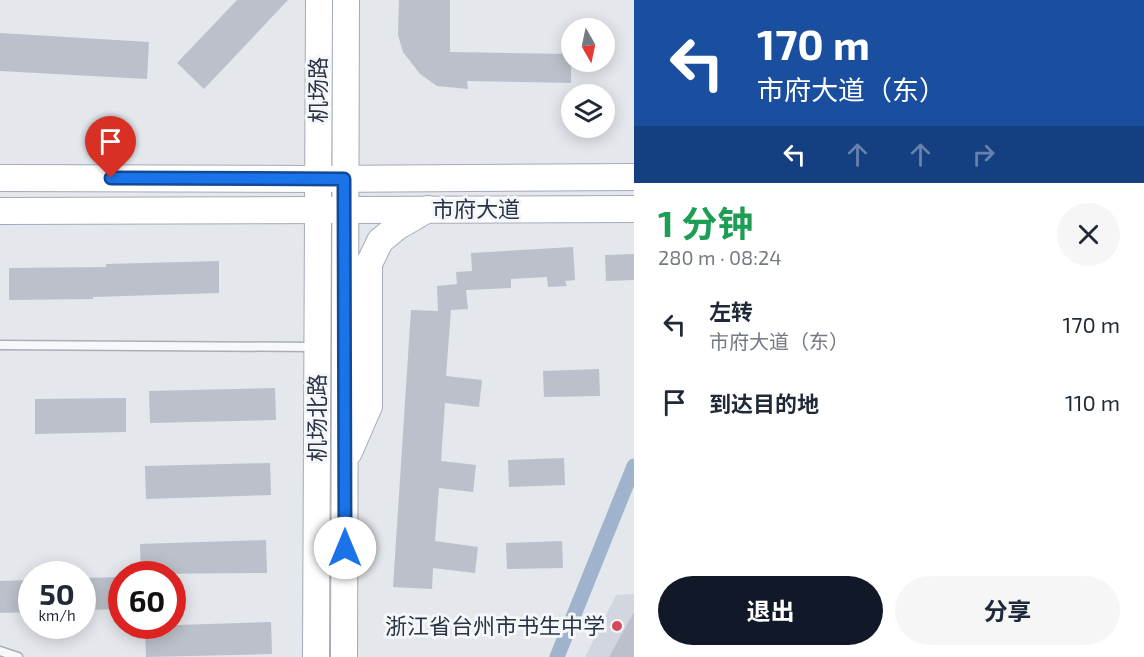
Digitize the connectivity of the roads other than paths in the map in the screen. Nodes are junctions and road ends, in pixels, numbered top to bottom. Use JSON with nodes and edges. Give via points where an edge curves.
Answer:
{"nodes":[{"id":1,"x":319,"y":0,"type":"edge"},
{"id":2,"x":346,"y":0,"type":"edge"},
{"id":3,"x":634,"y":177,"type":"edge"},
{"id":4,"x":0,"y":178,"type":"edge"},
{"id":5,"x":318,"y":179,"type":"junction"},
{"id":6,"x":344,"y":179,"type":"junction"},
{"id":7,"x":318,"y":209,"type":"junction"},
{"id":8,"x":428,"y":209,"type":"junction"},
{"id":9,"x":634,"y":209,"type":"edge"},
{"id":10,"x":344,"y":210,"type":"junction"},
{"id":11,"x":0,"y":211,"type":"edge"},
{"id":12,"x":0,"y":345,"type":"edge"},
{"id":13,"x":317,"y":347,"type":"junction"},
{"id":14,"x":345,"y":461,"type":"junction"},
{"id":15,"x":0,"y":651,"type":"edge"},
{"id":16,"x":18,"y":657,"type":"edge"},
{"id":17,"x":316,"y":657,"type":"edge"},
{"id":18,"x":344,"y":657,"type":"edge"}],
"edges":[{"from":1,"to":5,"type":"main road","name":"机场路"},
{"from":2,"to":6,"type":"main road","name":"机场路"},
{"from":3,"to":6,"type":"main road","name":"市府大道"},
{"from":4,"to":5,"type":"main road","name":"市府大道"},
{"from":5,"to":6,"type":"main road","name":"市府大道"},
{"from":5,"to":7,"type":"main road","name":"机场北路"},
{"from":6,"to":10,"type":"main road","name":"机场北路"},
{"from":7,"to":10,"type":"main road","name":"市府大道"},
{"from":7,"to":11,"type":"main road","name":"市府大道"},
{"from":7,"to":13,"type":"main road","name":"机场北路"},
{"from":8,"to":9,"type":"main road","name":"市府大道"},
{"from":8,"to":10,"type":"main road","name":"市府大道"},
{"from":8,"to":14,"type":"main road","via":[[380,241],[369,264],[369,406]]},
{"from":10,"to":14,"type":"main road","name":"机场北路"},
{"from":12,"to":13,"type":"lane"},
{"from":13,"to":17,"type":"main road","name":"机场北路"},
{"from":14,"to":18,"type":"main road","name":"机场北路"},
{"from":15,"to":16,"type":"lane"}]}
